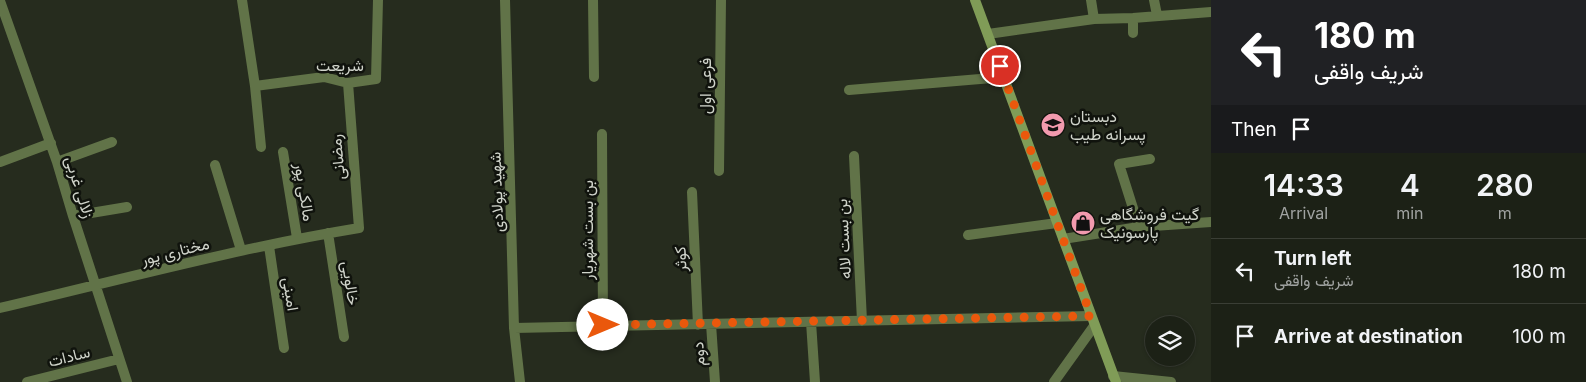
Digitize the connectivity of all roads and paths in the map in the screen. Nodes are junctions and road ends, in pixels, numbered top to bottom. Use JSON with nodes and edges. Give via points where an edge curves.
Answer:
{"nodes":[{"id":1,"x":242,"y":0,"type":"edge"},
{"id":2,"x":378,"y":0,"type":"edge"},
{"id":3,"x":505,"y":0,"type":"edge"},
{"id":4,"x":593,"y":0,"type":"edge"},
{"id":5,"x":720,"y":0,"type":"edge"},
{"id":6,"x":975,"y":0,"type":"edge"},
{"id":7,"x":1091,"y":0,"type":"edge"},
{"id":8,"x":1154,"y":0,"type":"edge"},
{"id":9,"x":1,"y":1,"type":"edge"},
{"id":10,"x":1211,"y":12,"type":"edge"},
{"id":11,"x":1157,"y":15,"type":"junction"},
{"id":12,"x":1133,"y":18,"type":"junction"},
{"id":13,"x":1094,"y":19,"type":"junction"},
{"id":14,"x":1133,"y":33,"type":"dead end"},
{"id":15,"x":988,"y":34,"type":"junction"},
{"id":16,"x":594,"y":77,"type":"dead end"},
{"id":17,"x":1004,"y":77,"type":"junction"},
{"id":18,"x":348,"y":83,"type":"junction"},
{"id":19,"x":255,"y":86,"type":"junction"},
{"id":20,"x":848,"y":90,"type":"dead end"},
{"id":21,"x":602,"y":134,"type":"dead end"},
{"id":22,"x":112,"y":142,"type":"dead end"},
{"id":23,"x":51,"y":143,"type":"junction"},
{"id":24,"x":260,"y":147,"type":"dead end"},
{"id":25,"x":283,"y":152,"type":"dead end"},
{"id":26,"x":854,"y":156,"type":"dead end"},
{"id":27,"x":1150,"y":159,"type":"dead end"},
{"id":28,"x":0,"y":162,"type":"edge"},
{"id":29,"x":57,"y":162,"type":"junction"},
{"id":30,"x":215,"y":165,"type":"dead end"},
{"id":31,"x":719,"y":171,"type":"dead end"},
{"id":32,"x":692,"y":192,"type":"dead end"},
{"id":33,"x":127,"y":207,"type":"dead end"},
{"id":34,"x":72,"y":216,"type":"junction"},
{"id":35,"x":1211,"y":222,"type":"edge"},
{"id":36,"x":1057,"y":223,"type":"junction"},
{"id":37,"x":1139,"y":227,"type":"junction"},
{"id":38,"x":359,"y":228,"type":"joint"},
{"id":39,"x":328,"y":233,"type":"junction"},
{"id":40,"x":968,"y":235,"type":"dead end"},
{"id":41,"x":297,"y":238,"type":"junction"},
{"id":42,"x":1063,"y":240,"type":"junction"},
{"id":43,"x":268,"y":246,"type":"junction"},
{"id":44,"x":241,"y":250,"type":"junction"},
{"id":45,"x":96,"y":285,"type":"junction"},
{"id":46,"x":0,"y":308,"type":"edge"},
{"id":47,"x":862,"y":321,"type":"junction"},
{"id":48,"x":1093,"y":321,"type":"junction"},
{"id":49,"x":810,"y":322,"type":"junction"},
{"id":50,"x":698,"y":324,"type":"junction"},
{"id":51,"x":711,"y":324,"type":"junction"},
{"id":52,"x":603,"y":325,"type":"junction"},
{"id":53,"x":514,"y":328,"type":"junction"},
{"id":54,"x":344,"y":337,"type":"dead end"},
{"id":55,"x":284,"y":348,"type":"dead end"},
{"id":56,"x":119,"y":359,"type":"junction"},
{"id":57,"x":1115,"y":379,"type":"edge"},
{"id":58,"x":27,"y":382,"type":"edge"},
{"id":59,"x":127,"y":382,"type":"edge"},
{"id":60,"x":520,"y":382,"type":"edge"},
{"id":61,"x":715,"y":382,"type":"edge"},
{"id":62,"x":815,"y":382,"type":"edge"},
{"id":63,"x":1054,"y":382,"type":"edge"},
{"id":64,"x":1171,"y":382,"type":"edge"}],
"edges":[{"from":1,"to":19,"type":"street"},
{"from":2,"to":18,"type":"street","name":"شریعت","via":[[376,79]]},
{"from":3,"to":53,"type":"street","name":"شهید پولادی"},
{"from":4,"to":16,"type":"street"},
{"from":5,"to":31,"type":"street","name":"فرعی اول"},
{"from":6,"to":15,"type":"main road"},
{"from":7,"to":13,"type":"street"},
{"from":8,"to":11,"type":"street"},
{"from":9,"to":23,"type":"street","name":"زلالی غربی"},
{"from":10,"to":11,"type":"street"},
{"from":11,"to":12,"type":"street"},
{"from":12,"to":13,"type":"street"},
{"from":12,"to":14,"type":"street"},
{"from":13,"to":15,"type":"street"},
{"from":15,"to":17,"type":"main road"},
{"from":17,"to":20,"type":"street"},
{"from":17,"to":36,"type":"main road"},
{"from":18,"to":19,"type":"street","name":"شریعت","via":[[324,78]]},
{"from":18,"to":38,"type":"street","name":"رمضانی"},
{"from":19,"to":24,"type":"street"},
{"from":21,"to":52,"type":"street","name":"بن بست شهریار"},
{"from":22,"to":29,"type":"street"},
{"from":23,"to":28,"type":"street"},
{"from":23,"to":29,"type":"street","name":"زلالی غربی"},
{"from":25,"to":41,"type":"street","name":"مالکی پور"},
{"from":26,"to":47,"type":"street","name":"بن بست لاله"},
{"from":27,"to":37,"type":"street","via":[[1119,164]]},
{"from":29,"to":34,"type":"street","name":"زلالی غربی"},
{"from":30,"to":44,"type":"street"},
{"from":32,"to":50,"type":"street","name":"کوثر"},
{"from":33,"to":34,"type":"street"},
{"from":34,"to":45,"type":"street","name":"زلالی غربی"},
{"from":35,"to":37,"type":"street"},
{"from":36,"to":40,"type":"street"},
{"from":36,"to":42,"type":"main road"},
{"from":37,"to":42,"type":"street"},
{"from":38,"to":39,"type":"street","name":"مختاری پور"},
{"from":39,"to":41,"type":"street","name":"مختاری پور"},
{"from":39,"to":54,"type":"street","name":"خالویی"},
{"from":41,"to":43,"type":"street","name":"مختاری پور"},
{"from":42,"to":48,"type":"main road"},
{"from":43,"to":44,"type":"street","name":"مختاری پور"},
{"from":43,"to":55,"type":"street","name":"امینی"},
{"from":44,"to":45,"type":"street","name":"مختاری پور"},
{"from":45,"to":46,"type":"street","name":"مختاری پور"},
{"from":45,"to":56,"type":"street","name":"زلالی غربی"},
{"from":47,"to":48,"type":"street"},
{"from":47,"to":49,"type":"street"},
{"from":48,"to":57,"type":"main road"},
{"from":48,"to":63,"type":"street"},
{"from":49,"to":51,"type":"street"},
{"from":49,"to":62,"type":"street"},
{"from":50,"to":51,"type":"street"},
{"from":50,"to":52,"type":"street"},
{"from":51,"to":61,"type":"street","name":"دوم"},
{"from":52,"to":53,"type":"street"},
{"from":53,"to":60,"type":"street","name":"شهید پولادی"},
{"from":56,"to":58,"type":"street","name":"سادات"},
{"from":56,"to":59,"type":"street","name":"زلالی غربی"},
{"from":57,"to":64,"type":"street"}]}
